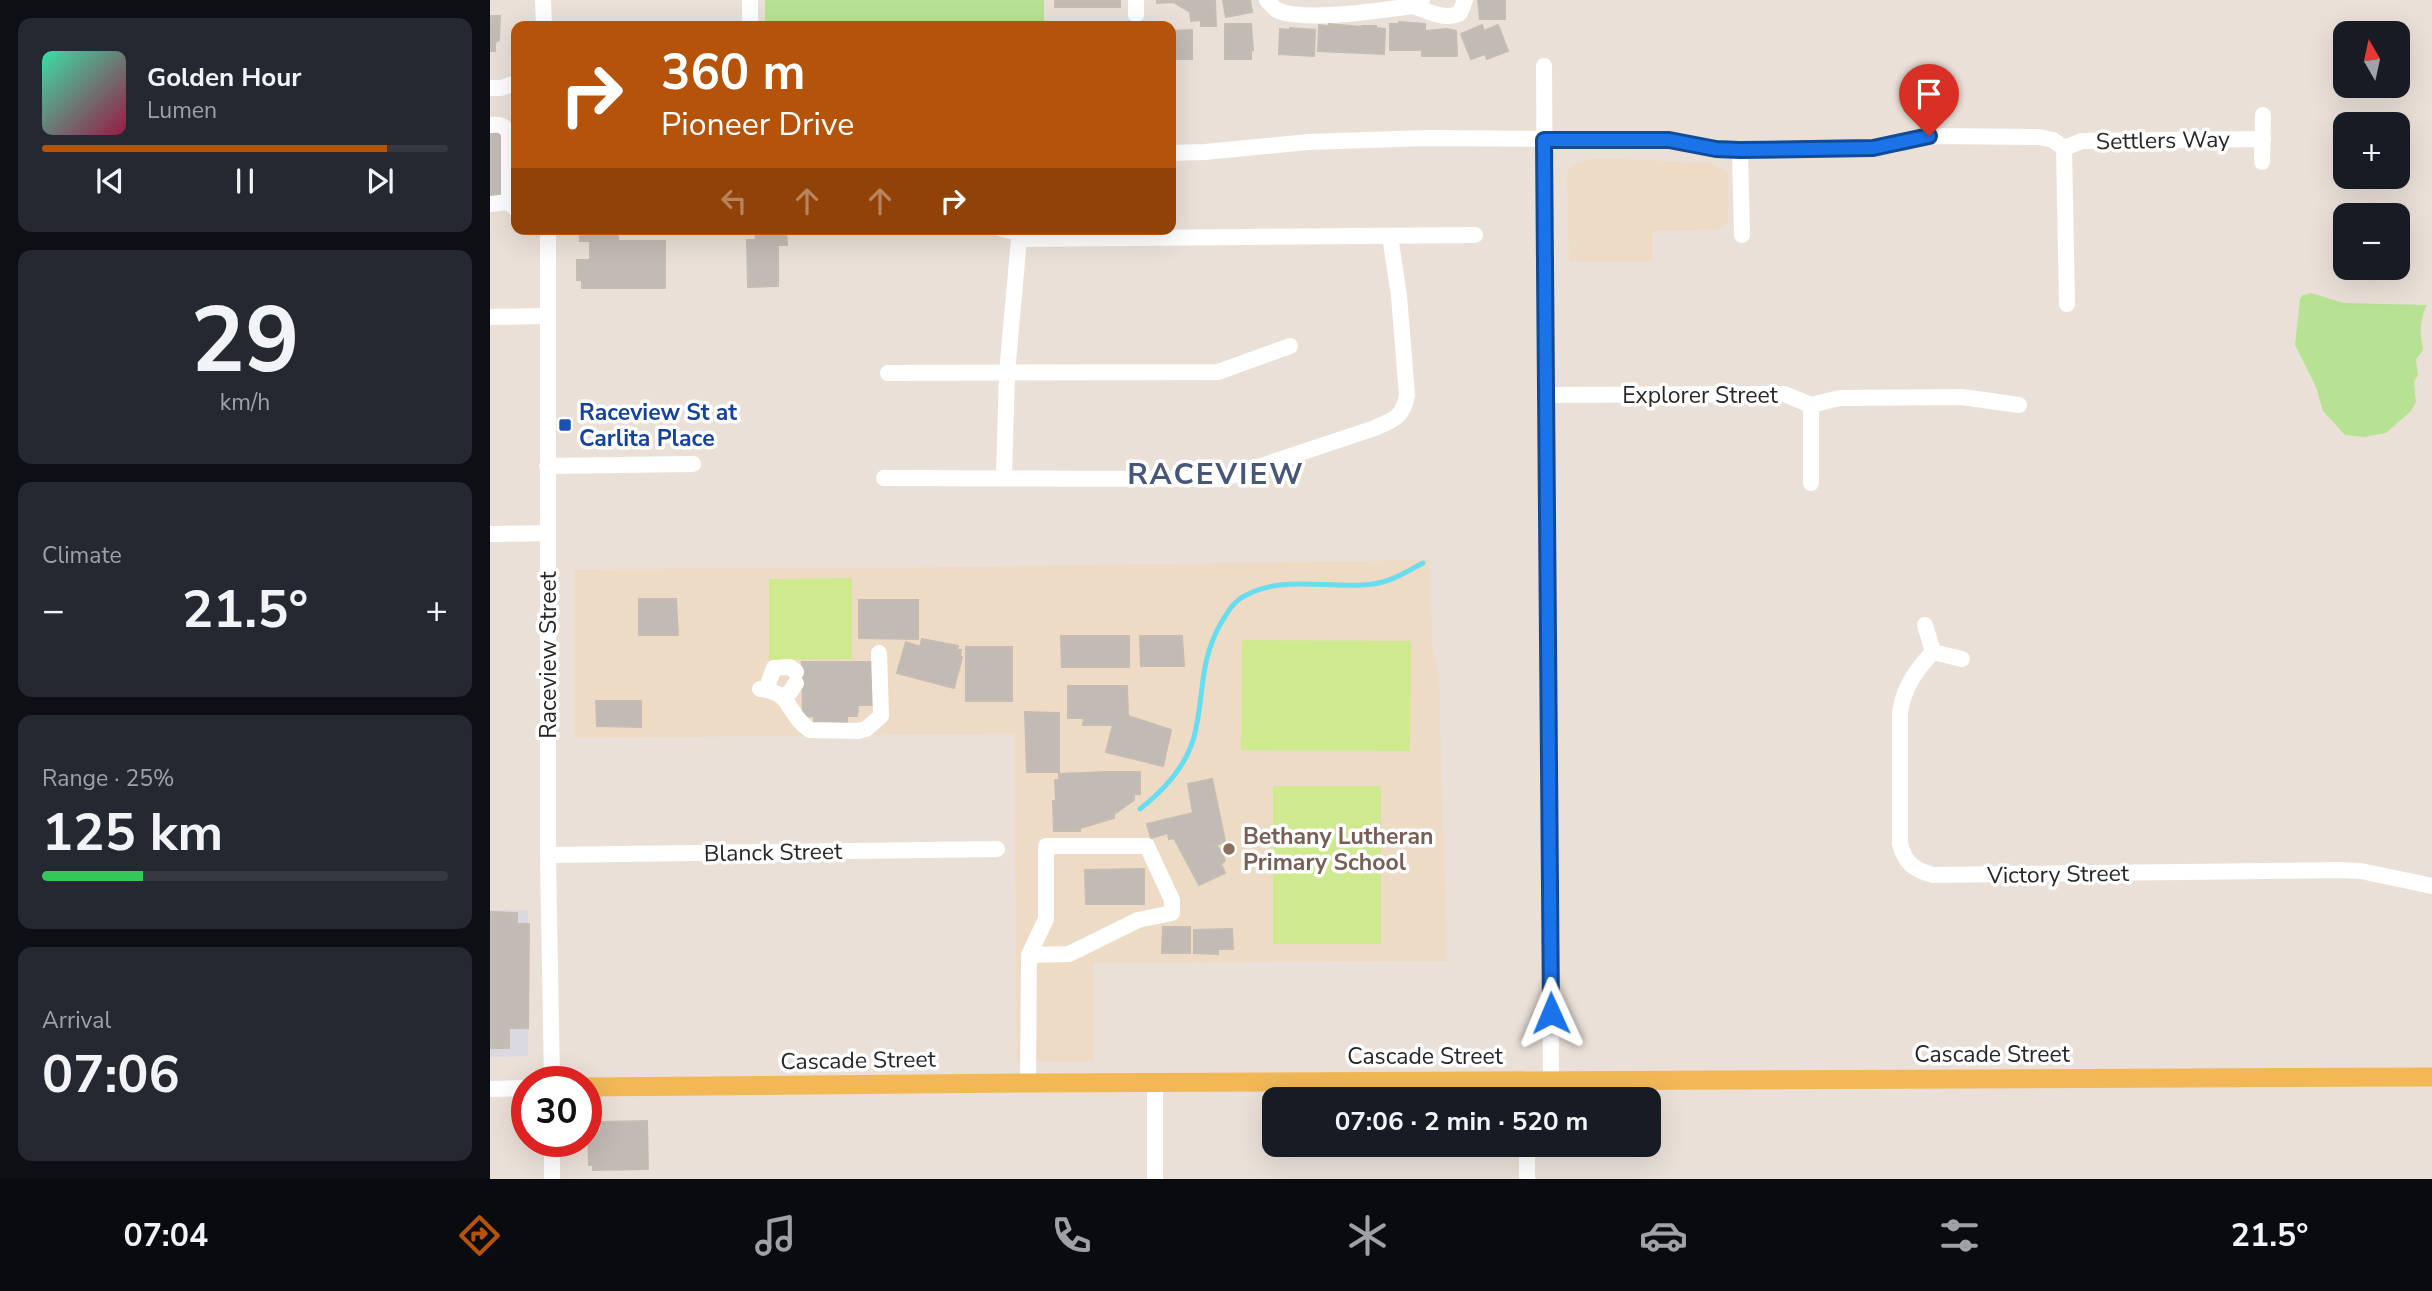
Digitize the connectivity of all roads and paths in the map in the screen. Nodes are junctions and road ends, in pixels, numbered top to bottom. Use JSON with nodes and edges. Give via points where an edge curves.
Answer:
{"nodes":[{"id":1,"x":544,"y":0,"type":"edge"},
{"id":2,"x":750,"y":0,"type":"edge"},
{"id":3,"x":1267,"y":0,"type":"edge"},
{"id":4,"x":1465,"y":0,"type":"edge"},
{"id":5,"x":1418,"y":3,"type":"edge"},
{"id":6,"x":544,"y":21,"type":"edge"},
{"id":7,"x":750,"y":21,"type":"edge"},
{"id":8,"x":1544,"y":66,"type":"dead end"},
{"id":9,"x":2263,"y":115,"type":"dead end"},
{"id":10,"x":490,"y":125,"type":"edge"},
{"id":11,"x":2263,"y":139,"type":"junction"},
{"id":12,"x":1544,"y":140,"type":"junction"},
{"id":13,"x":2064,"y":148,"type":"junction"},
{"id":14,"x":1740,"y":150,"type":"junction"},
{"id":15,"x":1176,"y":153,"type":"edge"},
{"id":16,"x":2262,"y":162,"type":"dead end"},
{"id":17,"x":511,"y":181,"type":"edge"},
{"id":18,"x":490,"y":204,"type":"edge"},
{"id":19,"x":511,"y":205,"type":"edge"},
{"id":20,"x":548,"y":235,"type":"edge"},
{"id":21,"x":1023,"y":235,"type":"edge"},
{"id":22,"x":1176,"y":235,"type":"edge"},
{"id":23,"x":1475,"y":235,"type":"dead end"},
{"id":24,"x":1742,"y":235,"type":"dead end"},
{"id":25,"x":1390,"y":236,"type":"junction"},
{"id":26,"x":2067,"y":304,"type":"dead end"},
{"id":27,"x":547,"y":316,"type":"junction"},
{"id":28,"x":490,"y":317,"type":"edge"},
{"id":29,"x":1290,"y":346,"type":"dead end"},
{"id":30,"x":888,"y":373,"type":"dead end"},
{"id":31,"x":1007,"y":373,"type":"junction"},
{"id":32,"x":1546,"y":395,"type":"junction"},
{"id":33,"x":1811,"y":405,"type":"junction"},
{"id":34,"x":2019,"y":405,"type":"dead end"},
{"id":35,"x":693,"y":464,"type":"dead end"},
{"id":36,"x":547,"y":466,"type":"junction"},
{"id":37,"x":1004,"y":477,"type":"junction"},
{"id":38,"x":884,"y":478,"type":"dead end"},
{"id":39,"x":1811,"y":483,"type":"dead end"},
{"id":40,"x":548,"y":533,"type":"junction"},
{"id":41,"x":490,"y":534,"type":"edge"},
{"id":42,"x":1925,"y":625,"type":"dead end"},
{"id":43,"x":1933,"y":652,"type":"junction"},
{"id":44,"x":879,"y":653,"type":"dead end"},
{"id":45,"x":1962,"y":659,"type":"dead end"},
{"id":46,"x":783,"y":696,"type":"junction"},
{"id":47,"x":997,"y":849,"type":"dead end"},
{"id":48,"x":548,"y":855,"type":"junction"},
{"id":49,"x":2432,"y":886,"type":"edge"},
{"id":50,"x":1029,"y":955,"type":"junction"},
{"id":51,"x":552,"y":1066,"type":"edge"},
{"id":52,"x":2432,"y":1077,"type":"edge"},
{"id":53,"x":1551,"y":1080,"type":"junction"},
{"id":54,"x":1155,"y":1082,"type":"junction"},
{"id":55,"x":1027,"y":1083,"type":"junction"},
{"id":56,"x":602,"y":1087,"type":"edge"},
{"id":57,"x":1420,"y":1087,"type":"edge"},
{"id":58,"x":1532,"y":1087,"type":"edge"},
{"id":59,"x":511,"y":1088,"type":"edge"},
{"id":60,"x":490,"y":1089,"type":"edge"},
{"id":61,"x":552,"y":1157,"type":"edge"},
{"id":62,"x":1527,"y":1157,"type":"edge"},
{"id":63,"x":552,"y":1179,"type":"edge"},
{"id":64,"x":1154,"y":1179,"type":"edge"},
{"id":65,"x":1527,"y":1179,"type":"edge"}],
"edges":[{"from":1,"to":6,"type":"street"},
{"from":2,"to":7,"type":"street"},
{"from":3,"to":5,"type":"street","via":[[1277,10],[1290,13],[1338,15]]},
{"from":4,"to":5,"type":"street","via":[[1460,13],[1446,17]]},
{"from":8,"to":12,"type":"street"},
{"from":9,"to":11,"type":"street","name":"Settlers Way"},
{"from":10,"to":17,"type":"street","via":[[500,124],[509,133]]},
{"from":11,"to":13,"type":"street","name":"Settlers Way","via":[[2081,141]]},
{"from":11,"to":16,"type":"street","name":"Settlers Way"},
{"from":12,"to":14,"type":"street","via":[[1669,140]]},
{"from":12,"to":15,"type":"street","via":[[1308,142]]},
{"from":12,"to":32,"type":"street"},
{"from":13,"to":14,"type":"street","via":[[2039,137],[1929,136],[1873,148]]},
{"from":13,"to":26,"type":"street"},
{"from":14,"to":24,"type":"street"},
{"from":18,"to":19,"type":"street"},
{"from":20,"to":27,"type":"street","name":"Raceview Street"},
{"from":21,"to":31,"type":"street"},
{"from":22,"to":25,"type":"street"},
{"from":23,"to":25,"type":"street"},
{"from":25,"to":37,"type":"street","via":[[1407,395],[1397,418],[1222,479]]},
{"from":27,"to":28,"type":"street"},
{"from":27,"to":36,"type":"street","name":"Raceview Street"},
{"from":29,"to":31,"type":"street","via":[[1218,372]]},
{"from":30,"to":31,"type":"street"},
{"from":31,"to":37,"type":"street"},
{"from":32,"to":33,"type":"street","name":"Explorer Street","via":[[1784,394]]},
{"from":32,"to":53,"type":"street"},
{"from":33,"to":34,"type":"street","name":"Explorer Street","via":[[1840,398],[1962,397]]},
{"from":33,"to":39,"type":"street"},
{"from":35,"to":36,"type":"street"},
{"from":36,"to":40,"type":"street","name":"Raceview Street"},
{"from":37,"to":38,"type":"street"},
{"from":40,"to":41,"type":"street"},
{"from":40,"to":48,"type":"street","name":"Raceview Street"},
{"from":42,"to":43,"type":"street"},
{"from":43,"to":45,"type":"street"},
{"from":43,"to":49,"type":"street","name":"Victory Street","via":[[1908,683],[1899,712],[1900,844],[1903,856],[1920,872],[1933,876],[2340,870]]},
{"from":44,"to":46,"type":"street","via":[[881,716],[866,729],[810,730]]},
{"from":46,"to":46,"type":"street","via":[[763,689],[774,668],[790,667],[796,678]]},
{"from":47,"to":48,"type":"street","name":"Blanck Street"},
{"from":48,"to":51,"type":"street","name":"Raceview Street"},
{"from":50,"to":50,"type":"street","via":[[1046,919],[1046,846],[1147,846],[1172,900],[1172,912],[1139,920],[1069,954]]},
{"from":50,"to":55,"type":"street"},
{"from":52,"to":53,"type":"main road","name":"Cascade Street"},
{"from":53,"to":58,"type":"main road","name":"Cascade Street"},
{"from":54,"to":55,"type":"main road","name":"Cascade Street"},
{"from":54,"to":57,"type":"main road","name":"Cascade Street"},
{"from":54,"to":64,"type":"street"},
{"from":55,"to":56,"type":"main road","name":"Cascade Street"},
{"from":59,"to":60,"type":"street"},
{"from":61,"to":63,"type":"street"},
{"from":62,"to":65,"type":"street"}]}
